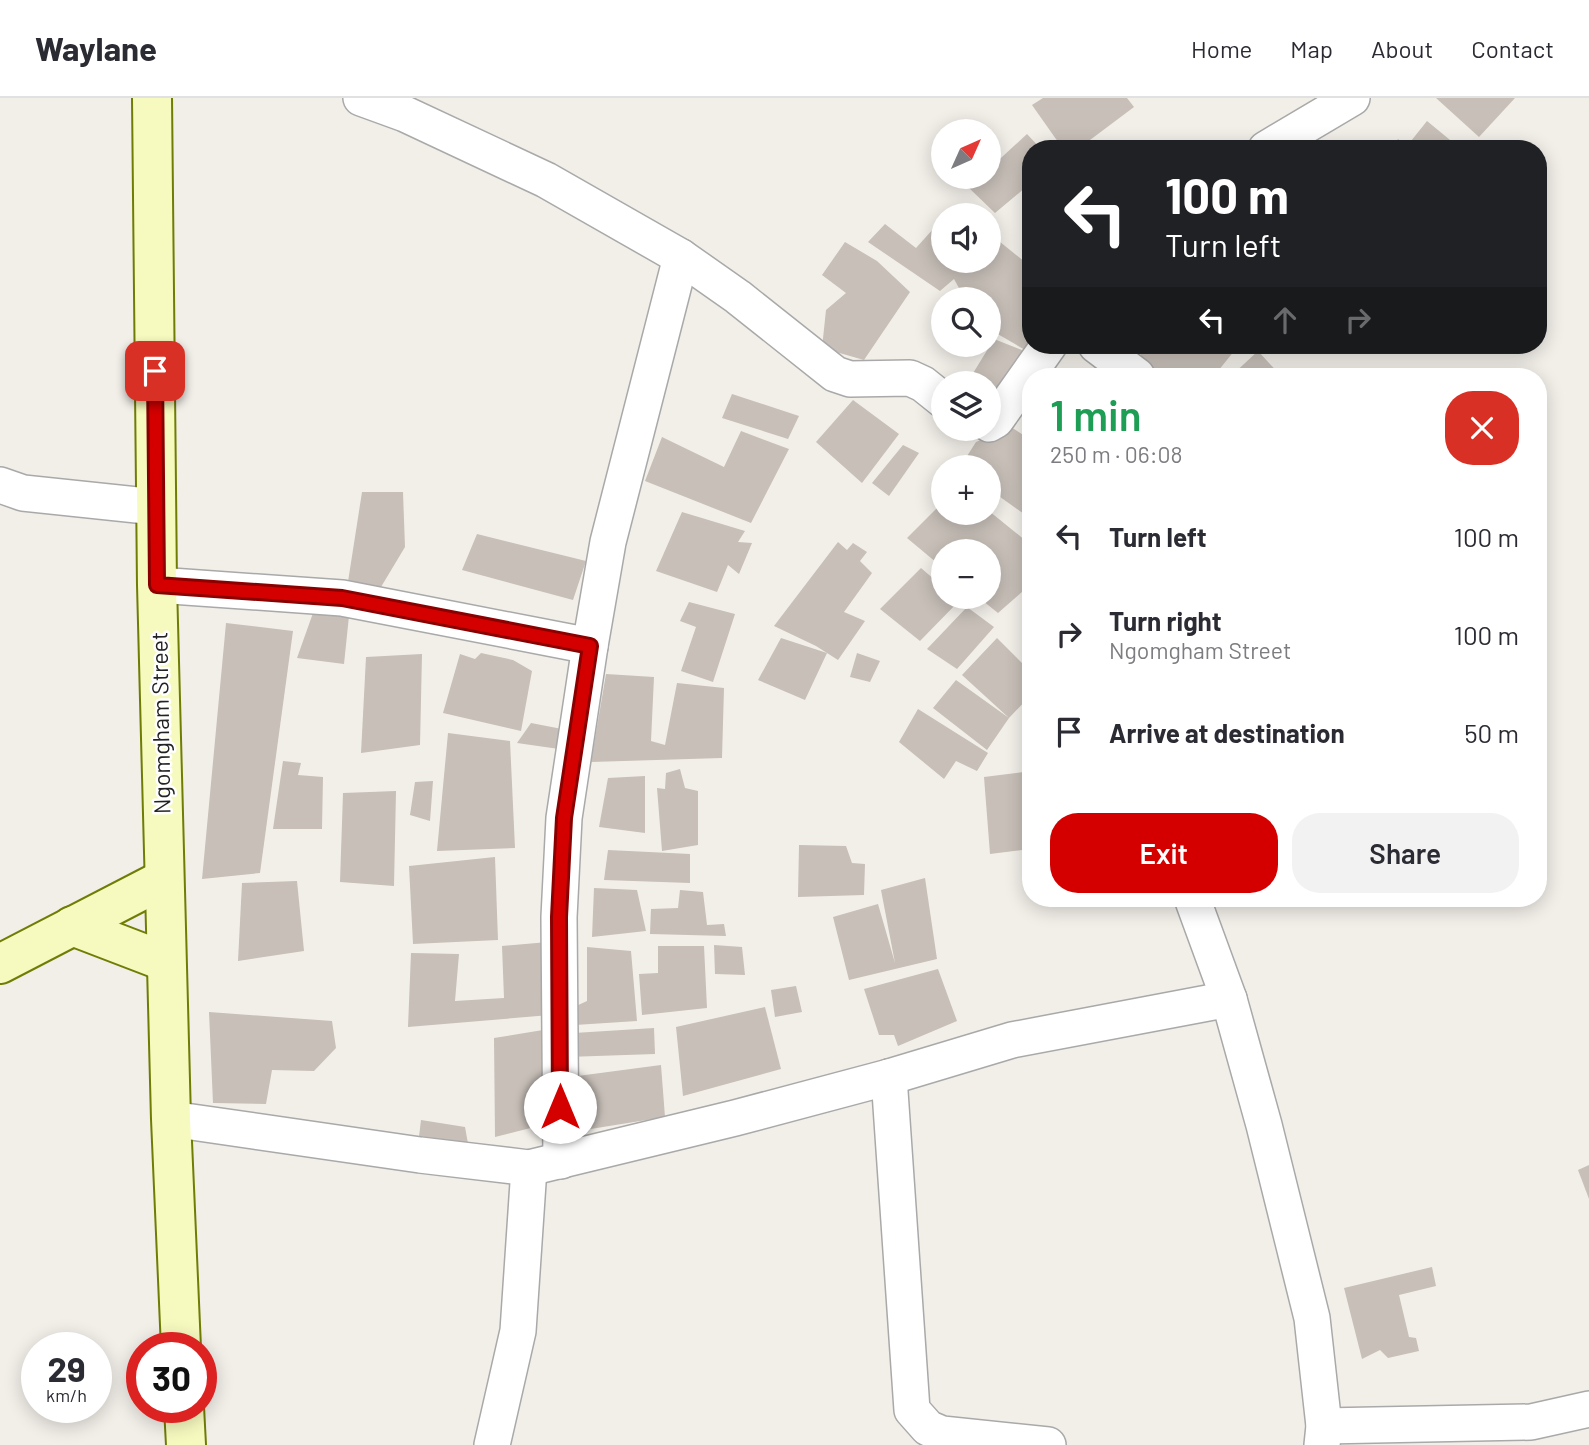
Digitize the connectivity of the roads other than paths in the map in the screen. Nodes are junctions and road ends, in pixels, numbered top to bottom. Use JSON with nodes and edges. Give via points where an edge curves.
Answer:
{"nodes":[{"id":1,"x":152,"y":98,"type":"edge"},
{"id":2,"x":361,"y":98,"type":"edge"},
{"id":3,"x":1352,"y":98,"type":"edge"},
{"id":4,"x":1281,"y":140,"type":"edge"},
{"id":5,"x":681,"y":257,"type":"junction"},
{"id":6,"x":1108,"y":354,"type":"edge"},
{"id":7,"x":1126,"y":368,"type":"edge"},
{"id":8,"x":1022,"y":383,"type":"edge"},
{"id":9,"x":931,"y":390,"type":"edge"},
{"id":10,"x":1001,"y":413,"type":"edge"},
{"id":11,"x":0,"y":485,"type":"edge"},
{"id":12,"x":156,"y":507,"type":"junction"},
{"id":13,"x":157,"y":585,"type":"junction"},
{"id":14,"x":590,"y":646,"type":"junction"},
{"id":15,"x":164,"y":879,"type":"junction"},
{"id":16,"x":1195,"y":907,"type":"edge"},
{"id":17,"x":72,"y":926,"type":"junction"},
{"id":18,"x":166,"y":962,"type":"junction"},
{"id":19,"x":0,"y":964,"type":"edge"},
{"id":20,"x":1228,"y":999,"type":"junction"},
{"id":21,"x":889,"y":1077,"type":"junction"},
{"id":22,"x":171,"y":1119,"type":"junction"},
{"id":23,"x":545,"y":1164,"type":"junction"},
{"id":24,"x":180,"y":1332,"type":"edge"},
{"id":25,"x":1589,"y":1409,"type":"edge"},
{"id":26,"x":185,"y":1423,"type":"edge"},
{"id":27,"x":1323,"y":1435,"type":"edge"},
{"id":28,"x":186,"y":1445,"type":"edge"},
{"id":29,"x":492,"y":1445,"type":"edge"},
{"id":30,"x":1048,"y":1445,"type":"edge"}],
"edges":[{"from":1,"to":12,"type":"main road","name":"Ngomgham Street"},
{"from":2,"to":5,"type":"street","via":[[546,180]]},
{"from":3,"to":4,"type":"street"},
{"from":5,"to":9,"type":"street","via":[[835,374],[850,379],[910,378]]},
{"from":5,"to":14,"type":"street","via":[[608,542]]},
{"from":6,"to":7,"type":"street"},
{"from":8,"to":10,"type":"street"},
{"from":11,"to":12,"type":"street","via":[[23,493]]},
{"from":12,"to":13,"type":"main road","name":"Ngomgham Street"},
{"from":13,"to":14,"type":"street","via":[[342,598]]},
{"from":13,"to":15,"type":"main road","name":"Ngomgham Street"},
{"from":14,"to":23,"type":"street","via":[[564,818]]},
{"from":15,"to":17,"type":"main road"},
{"from":15,"to":18,"type":"main road","name":"Ngomgham Street"},
{"from":16,"to":20,"type":"street"},
{"from":17,"to":18,"type":"main road"},
{"from":17,"to":19,"type":"main road"},
{"from":18,"to":22,"type":"main road","name":"Ngomgham Street"},
{"from":20,"to":21,"type":"street","via":[[1012,1040]]},
{"from":20,"to":27,"type":"street","via":[[1312,1318]]},
{"from":21,"to":23,"type":"street"},
{"from":21,"to":30,"type":"street","via":[[912,1410],[928,1428],[942,1434]]},
{"from":22,"to":23,"type":"street","via":[[420,1155]]},
{"from":22,"to":24,"type":"main road","name":"Ngomgham Street"},
{"from":23,"to":29,"type":"street","via":[[518,1331]]},
{"from":25,"to":27,"type":"street","via":[[1531,1422]]},
{"from":26,"to":28,"type":"main road"}]}
